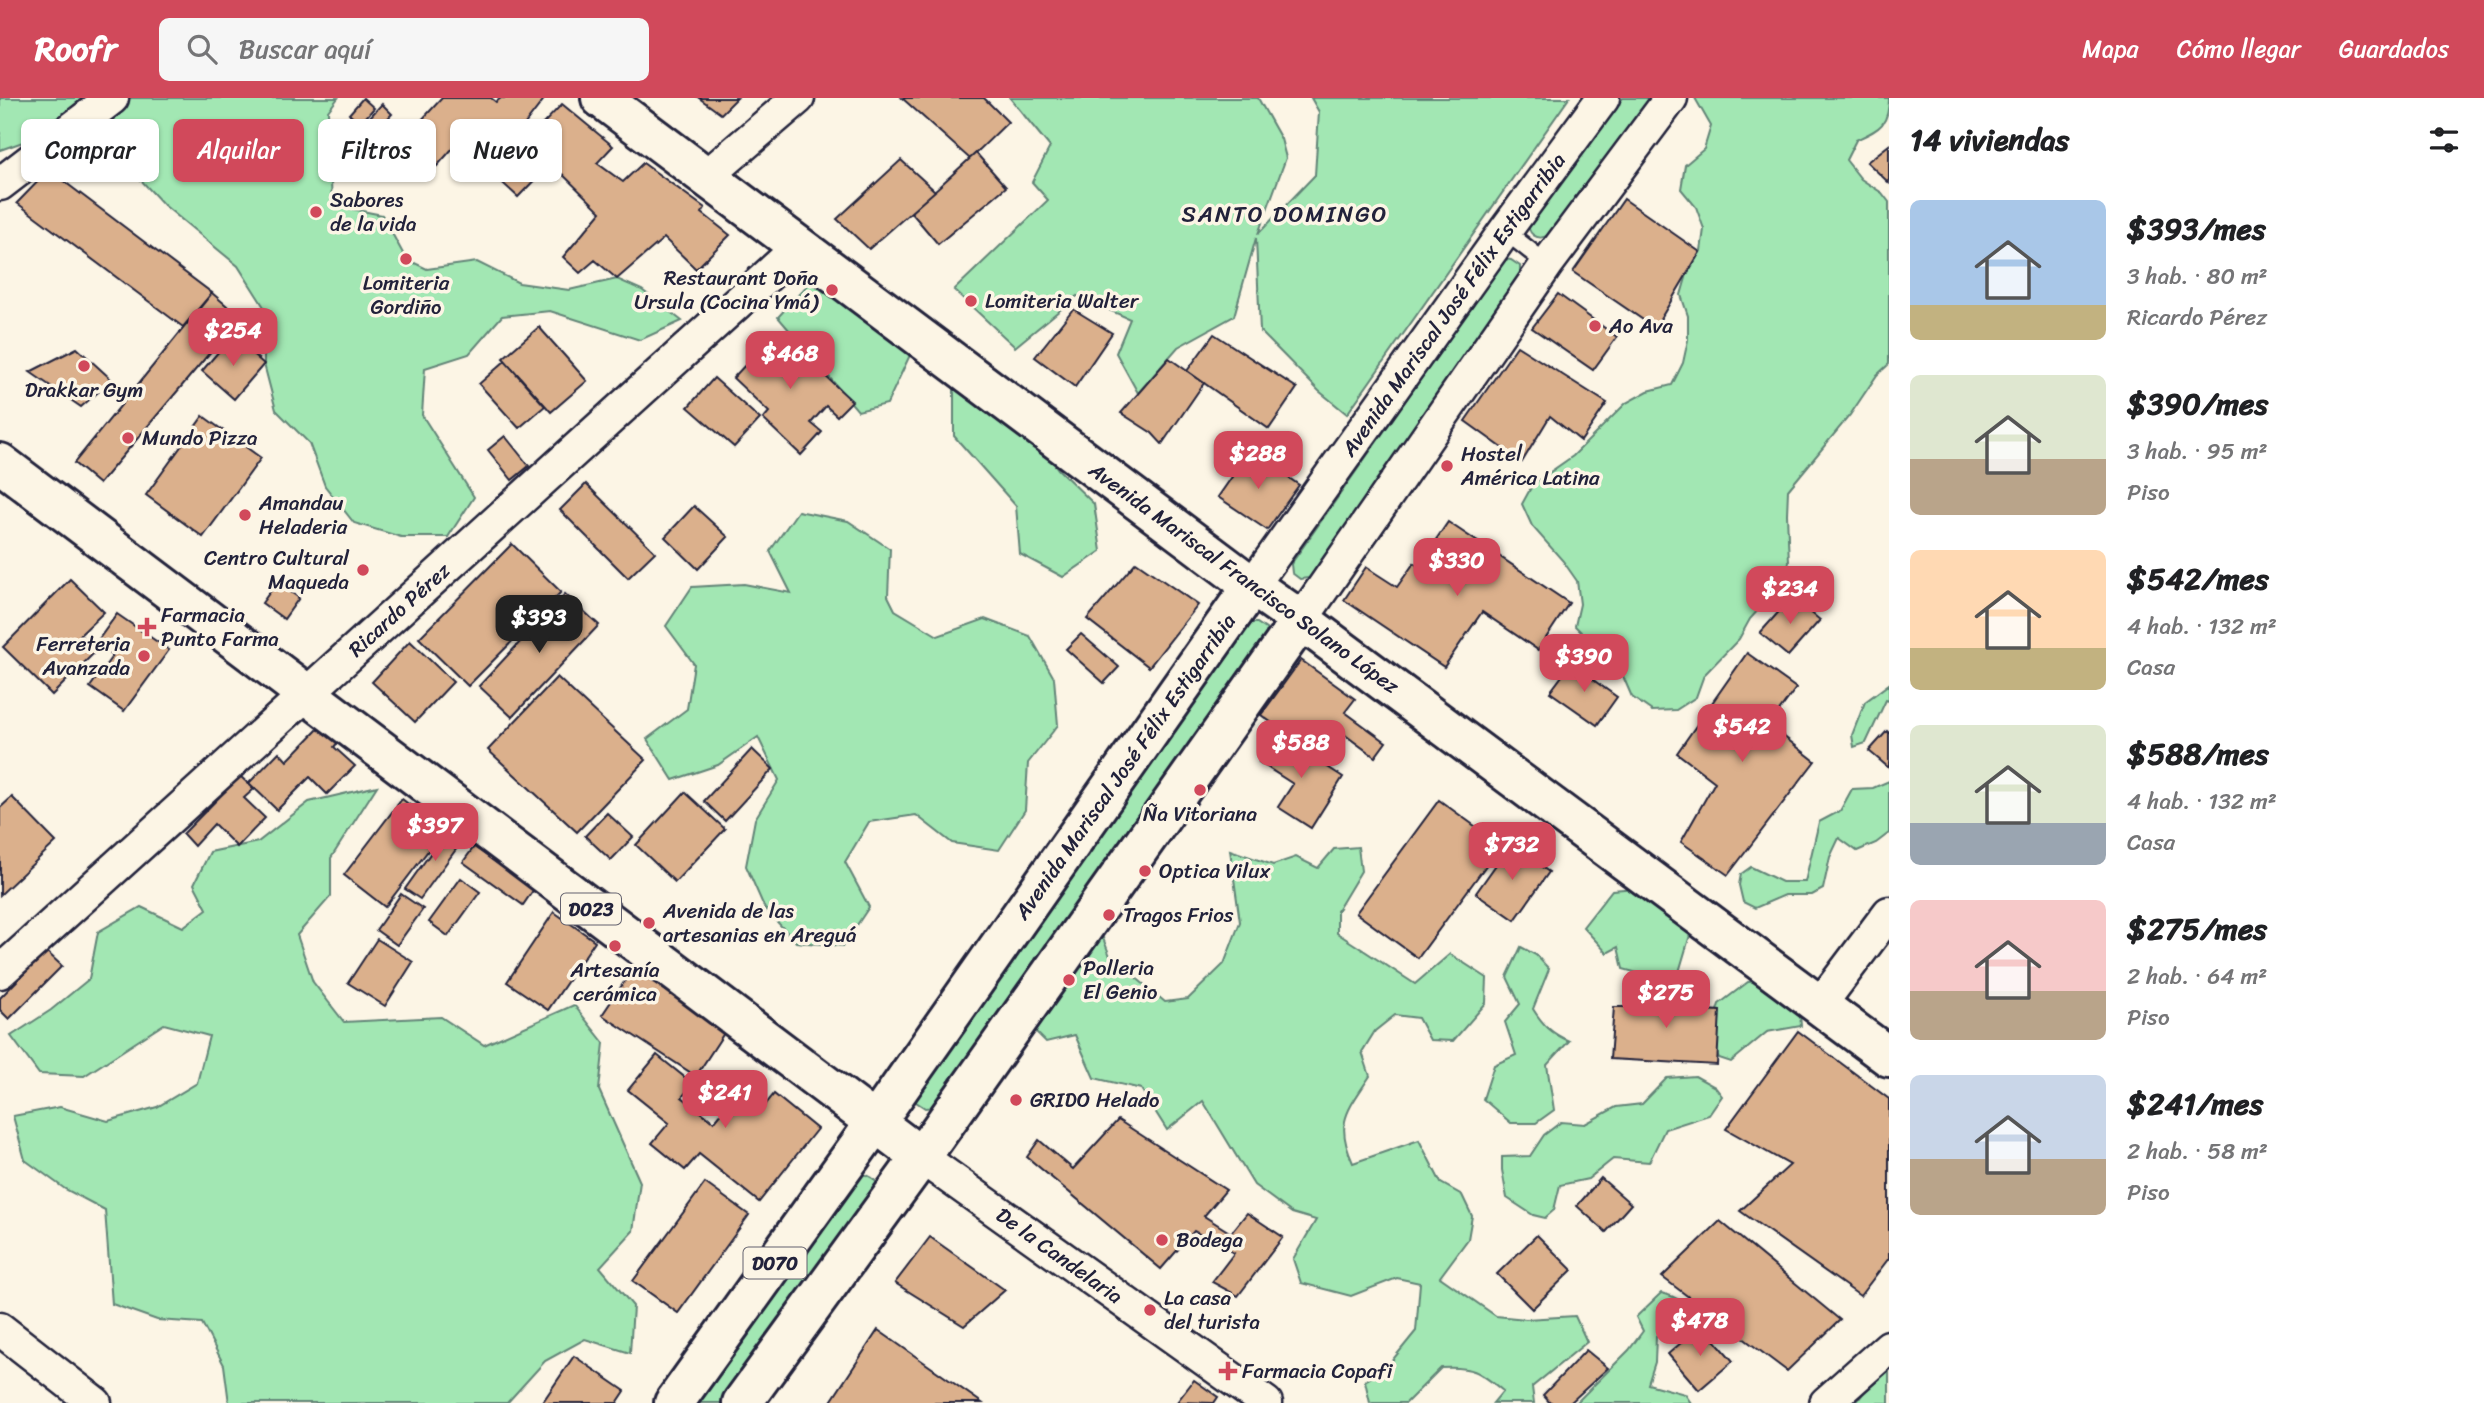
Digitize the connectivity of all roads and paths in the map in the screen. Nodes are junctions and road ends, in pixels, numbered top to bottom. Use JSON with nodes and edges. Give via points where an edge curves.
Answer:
{"nodes":[{"id":1,"x":112,"y":98,"type":"edge"},
{"id":2,"x":601,"y":98,"type":"edge"},
{"id":3,"x":798,"y":98,"type":"edge"},
{"id":4,"x":1603,"y":98,"type":"edge"},
{"id":5,"x":1671,"y":98,"type":"edge"},
{"id":6,"x":706,"y":177,"type":"junction"},
{"id":7,"x":0,"y":184,"type":"edge"},
{"id":8,"x":1505,"y":231,"type":"junction"},
{"id":9,"x":799,"y":247,"type":"junction"},
{"id":10,"x":1546,"y":264,"type":"junction"},
{"id":11,"x":0,"y":463,"type":"edge"},
{"id":12,"x":1252,"y":586,"type":"junction"},
{"id":13,"x":1301,"y":620,"type":"junction"},
{"id":14,"x":306,"y":694,"type":"junction"},
{"id":15,"x":1889,"y":913,"type":"edge"},
{"id":16,"x":0,"y":972,"type":"edge"},
{"id":17,"x":1819,"y":1006,"type":"junction"},
{"id":18,"x":1889,"y":1057,"type":"edge"},
{"id":19,"x":875,"y":1124,"type":"junction"},
{"id":20,"x":921,"y":1157,"type":"junction"},
{"id":21,"x":0,"y":1329,"type":"edge"},
{"id":22,"x":1889,"y":1348,"type":"edge"},
{"id":23,"x":95,"y":1403,"type":"edge"},
{"id":24,"x":674,"y":1403,"type":"edge"},
{"id":25,"x":742,"y":1403,"type":"edge"},
{"id":26,"x":1266,"y":1403,"type":"edge"},
{"id":27,"x":1826,"y":1403,"type":"edge"}],
"edges":[{"from":1,"to":7,"type":"street"},
{"from":2,"to":6,"type":"main road","name":"Avenida Mariscal Francisco Solano López"},
{"from":3,"to":6,"type":"street"},
{"from":4,"to":8,"type":"street","name":"Avenida Mariscal José Félix Estigarribia"},
{"from":5,"to":10,"type":"street"},
{"from":6,"to":9,"type":"main road","name":"Avenida Mariscal Francisco Solano López"},
{"from":8,"to":10,"type":"lane"},
{"from":8,"to":12,"type":"street","name":"Avenida Mariscal José Félix Estigarribia"},
{"from":9,"to":12,"type":"main road","name":"Avenida Mariscal Francisco Solano López"},
{"from":9,"to":14,"type":"street","name":"Ricardo Pérez"},
{"from":10,"to":13,"type":"street"},
{"from":11,"to":14,"type":"main road","number":"D023"},
{"from":12,"to":13,"type":"main road","name":"Avenida Mariscal Francisco Solano López"},
{"from":12,"to":19,"type":"main road","name":"Avenida Mariscal José Félix Estigarribia"},
{"from":13,"to":17,"type":"main road","name":"Avenida Mariscal Francisco Solano López"},
{"from":13,"to":20,"type":"main road"},
{"from":14,"to":16,"type":"street","name":"Ricardo Pérez"},
{"from":14,"to":19,"type":"main road","number":"D023"},
{"from":15,"to":17,"type":"street"},
{"from":17,"to":18,"type":"main road","name":"Avenida Mariscal Francisco Solano López"},
{"from":19,"to":20,"type":"main road","number":"D023"},
{"from":19,"to":24,"type":"main road","name":"Avenida Mariscal José Félix Estigarribia","number":"D070"},
{"from":20,"to":25,"type":"main road","number":"D070"},
{"from":20,"to":26,"type":"street","name":"De la Candelaria"},
{"from":21,"to":23,"type":"street"},
{"from":22,"to":27,"type":"street"}]}
